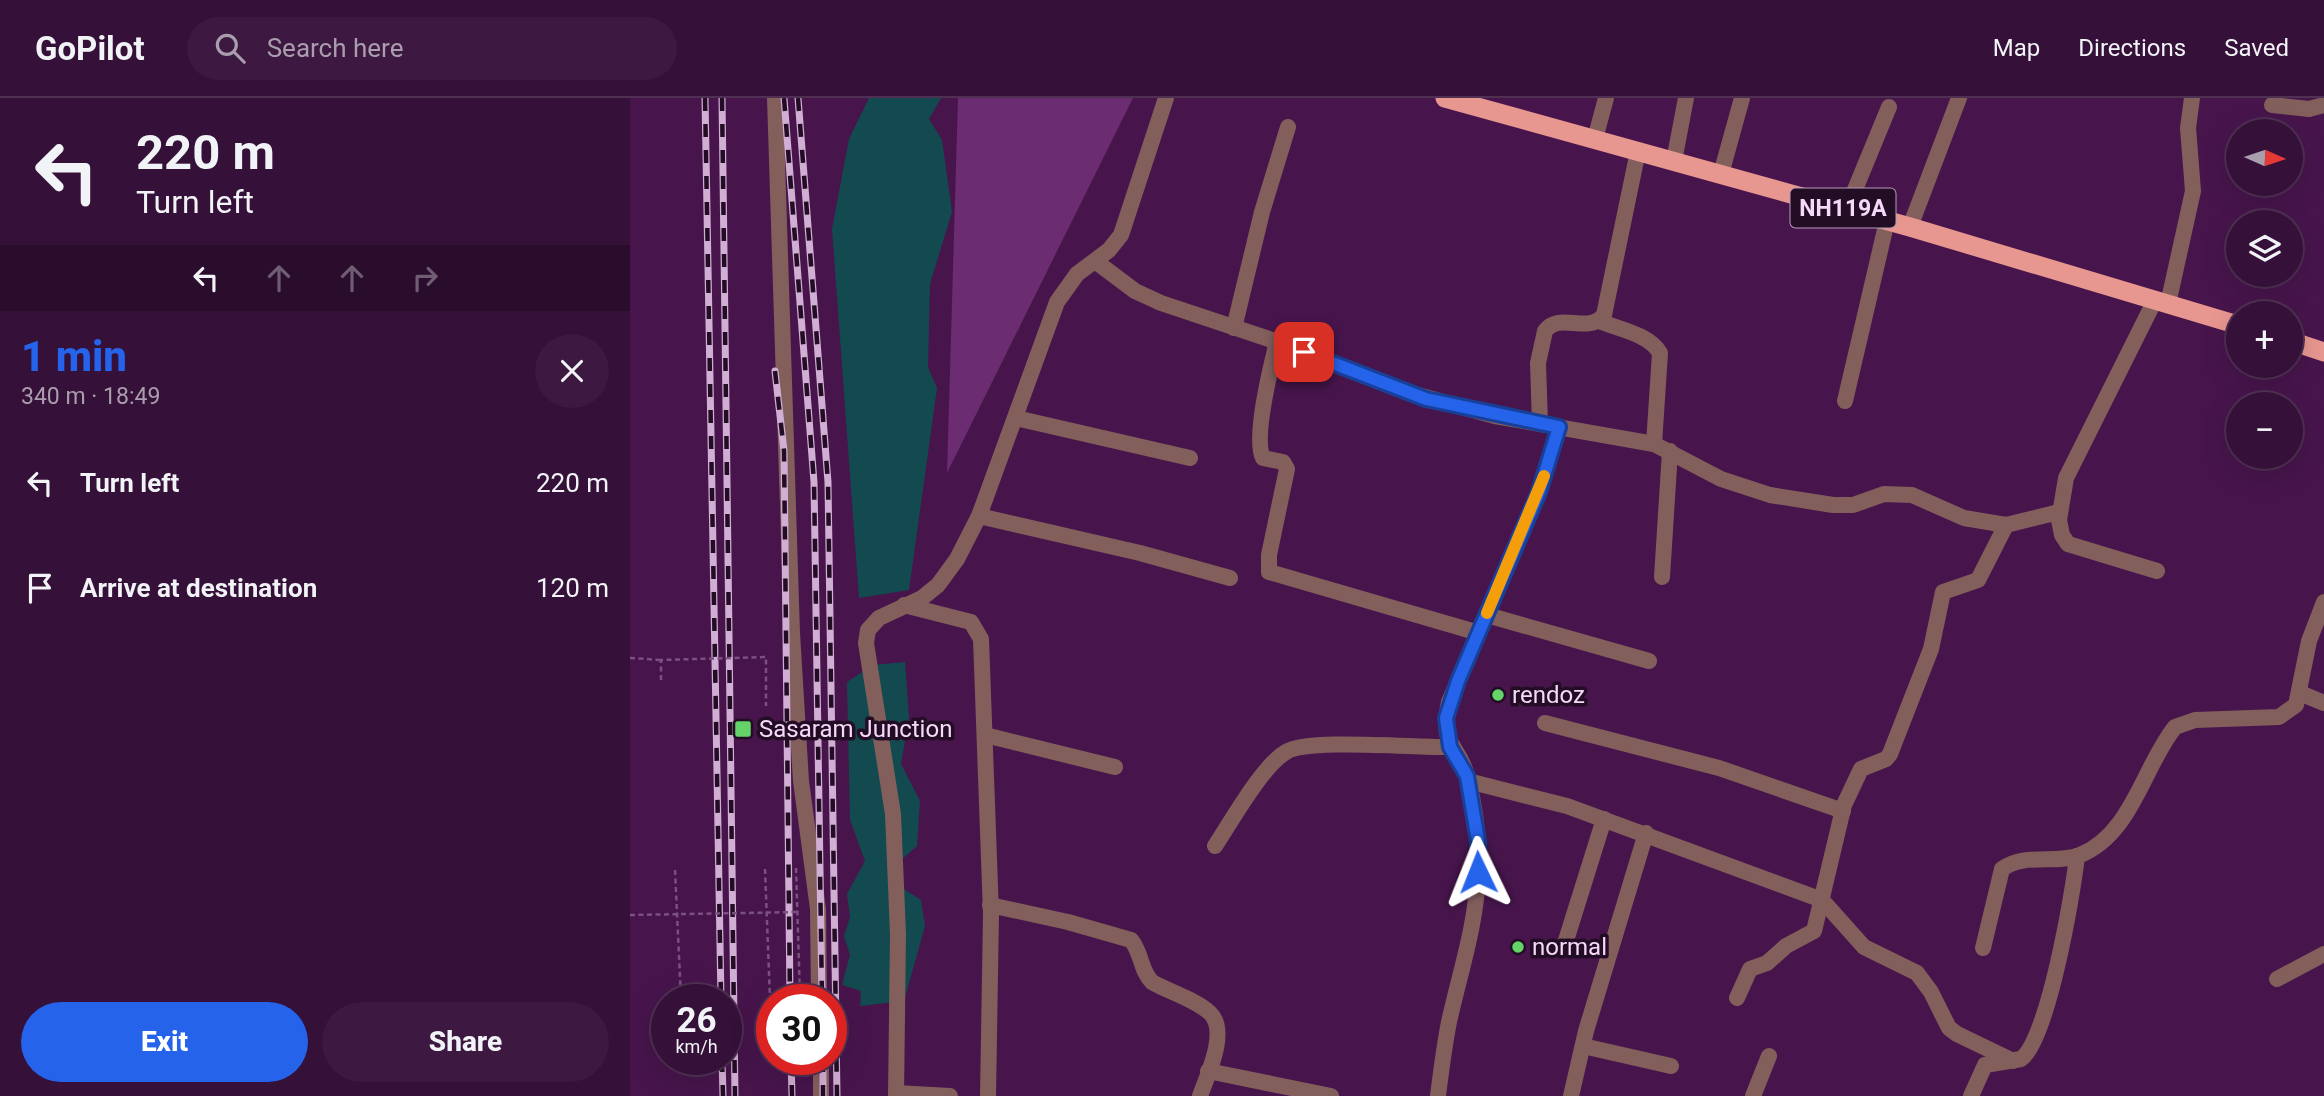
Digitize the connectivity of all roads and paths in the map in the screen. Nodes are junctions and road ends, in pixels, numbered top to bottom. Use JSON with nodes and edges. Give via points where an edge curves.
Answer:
{"nodes":[{"id":1,"x":775,"y":98,"type":"edge"},
{"id":2,"x":1166,"y":98,"type":"edge"},
{"id":3,"x":1445,"y":98,"type":"edge"},
{"id":4,"x":1606,"y":98,"type":"edge"},
{"id":5,"x":1686,"y":98,"type":"edge"},
{"id":6,"x":1742,"y":98,"type":"edge"},
{"id":7,"x":1959,"y":98,"type":"edge"},
{"id":8,"x":2192,"y":98,"type":"edge"},
{"id":9,"x":1486,"y":103,"type":"edge"},
{"id":10,"x":2273,"y":105,"type":"dead end"},
{"id":11,"x":2324,"y":105,"type":"edge"},
{"id":12,"x":1889,"y":107,"type":"dead end"},
{"id":13,"x":1288,"y":127,"type":"dead end"},
{"id":14,"x":1595,"y":139,"type":"junction"},
{"id":15,"x":1638,"y":151,"type":"junction"},
{"id":16,"x":1674,"y":161,"type":"junction"},
{"id":17,"x":1721,"y":174,"type":"junction"},
{"id":18,"x":1847,"y":209,"type":"junction"},
{"id":19,"x":1886,"y":221,"type":"junction"},
{"id":20,"x":1910,"y":227,"type":"junction"},
{"id":21,"x":1095,"y":261,"type":"junction"},
{"id":22,"x":724,"y":276,"type":"dead end"},
{"id":23,"x":2161,"y":302,"type":"junction"},
{"id":24,"x":1599,"y":321,"type":"junction"},
{"id":25,"x":2226,"y":321,"type":"edge"},
{"id":26,"x":1234,"y":328,"type":"junction"},
{"id":27,"x":1277,"y":342,"type":"junction"},
{"id":28,"x":2303,"y":345,"type":"edge"},
{"id":29,"x":2324,"y":352,"type":"edge"},
{"id":30,"x":1844,"y":401,"type":"dead end"},
{"id":31,"x":1016,"y":418,"type":"junction"},
{"id":32,"x":1540,"y":425,"type":"junction"},
{"id":33,"x":1559,"y":427,"type":"junction"},
{"id":34,"x":1654,"y":444,"type":"junction"},
{"id":35,"x":1670,"y":451,"type":"junction"},
{"id":36,"x":1190,"y":458,"type":"dead end"},
{"id":37,"x":727,"y":502,"type":"junction"},
{"id":38,"x":2059,"y":512,"type":"junction"},
{"id":39,"x":979,"y":516,"type":"junction"},
{"id":40,"x":2006,"y":525,"type":"junction"},
{"id":41,"x":2157,"y":571,"type":"dead end"},
{"id":42,"x":1661,"y":577,"type":"dead end"},
{"id":43,"x":1230,"y":578,"type":"dead end"},
{"id":44,"x":2324,"y":602,"type":"edge"},
{"id":45,"x":904,"y":605,"type":"junction"},
{"id":46,"x":1486,"y":615,"type":"junction"},
{"id":47,"x":1479,"y":633,"type":"junction"},
{"id":48,"x":630,"y":658,"type":"edge"},
{"id":49,"x":662,"y":660,"type":"junction"},
{"id":50,"x":1649,"y":661,"type":"dead end"},
{"id":51,"x":661,"y":680,"type":"dead end"},
{"id":52,"x":2300,"y":693,"type":"junction"},
{"id":53,"x":2324,"y":703,"type":"edge"},
{"id":54,"x":766,"y":706,"type":"dead end"},
{"id":55,"x":1545,"y":723,"type":"dead end"},
{"id":56,"x":985,"y":735,"type":"junction"},
{"id":57,"x":1450,"y":747,"type":"junction"},
{"id":58,"x":1115,"y":766,"type":"dead end"},
{"id":59,"x":1468,"y":781,"type":"junction"},
{"id":60,"x":1843,"y":811,"type":"junction"},
{"id":61,"x":732,"y":817,"type":"dead end"},
{"id":62,"x":1604,"y":818,"type":"junction"},
{"id":63,"x":1646,"y":833,"type":"junction"},
{"id":64,"x":1216,"y":846,"type":"dead end"},
{"id":65,"x":2077,"y":856,"type":"junction"},
{"id":66,"x":796,"y":868,"type":"dead end"},
{"id":67,"x":765,"y":869,"type":"dead end"},
{"id":68,"x":675,"y":870,"type":"dead end"},
{"id":69,"x":1822,"y":900,"type":"junction"},
{"id":70,"x":990,"y":905,"type":"junction"},
{"id":71,"x":798,"y":912,"type":"junction"},
{"id":72,"x":769,"y":913,"type":"junction"},
{"id":73,"x":679,"y":914,"type":"junction"},
{"id":74,"x":630,"y":915,"type":"edge"},
{"id":75,"x":1983,"y":948,"type":"dead end"},
{"id":76,"x":1563,"y":950,"type":"dead end"},
{"id":77,"x":2324,"y":954,"type":"edge"},
{"id":78,"x":2277,"y":979,"type":"dead end"},
{"id":79,"x":681,"y":984,"type":"edge"},
{"id":80,"x":734,"y":984,"type":"edge"},
{"id":81,"x":770,"y":984,"type":"edge"},
{"id":82,"x":800,"y":984,"type":"edge"},
{"id":83,"x":819,"y":984,"type":"edge"},
{"id":84,"x":1737,"y":998,"type":"dead end"},
{"id":85,"x":1583,"y":1046,"type":"junction"},
{"id":86,"x":1769,"y":1056,"type":"dead end"},
{"id":87,"x":2013,"y":1061,"type":"junction"},
{"id":88,"x":1671,"y":1066,"type":"dead end"},
{"id":89,"x":1208,"y":1071,"type":"junction"},
{"id":90,"x":821,"y":1075,"type":"edge"},
{"id":91,"x":896,"y":1095,"type":"edge"},
{"id":92,"x":821,"y":1096,"type":"edge"},
{"id":93,"x":950,"y":1096,"type":"edge"},
{"id":94,"x":988,"y":1096,"type":"edge"},
{"id":95,"x":1200,"y":1096,"type":"edge"},
{"id":96,"x":1331,"y":1096,"type":"edge"},
{"id":97,"x":1438,"y":1096,"type":"edge"},
{"id":98,"x":1570,"y":1096,"type":"edge"},
{"id":99,"x":1753,"y":1096,"type":"edge"},
{"id":100,"x":1971,"y":1096,"type":"edge"}],
"edges":[{"from":1,"to":83,"type":"street","via":[[792,633],[801,781],[818,909]]},
{"from":2,"to":21,"type":"street","via":[[1128,220],[1109,250]]},
{"from":3,"to":9,"type":"highway","number":"NH119A"},
{"from":4,"to":14,"type":"street"},
{"from":5,"to":16,"type":"street"},
{"from":6,"to":17,"type":"street"},
{"from":7,"to":20,"type":"street"},
{"from":8,"to":23,"type":"street","via":[[2188,128],[2193,191]]},
{"from":9,"to":14,"type":"highway","number":"NH119A"},
{"from":10,"to":11,"type":"street","via":[[2309,110]]},
{"from":12,"to":18,"type":"street"},
{"from":13,"to":26,"type":"street"},
{"from":14,"to":15,"type":"highway","number":"NH119A"},
{"from":15,"to":16,"type":"highway","number":"NH119A"},
{"from":15,"to":24,"type":"street","via":[[1607,303]]},
{"from":16,"to":17,"type":"highway","number":"NH119A"},
{"from":17,"to":18,"type":"highway","number":"NH119A"},
{"from":18,"to":19,"type":"highway","number":"NH119A"},
{"from":19,"to":20,"type":"highway","number":"NH119A"},
{"from":19,"to":30,"type":"street"},
{"from":20,"to":23,"type":"highway","number":"NH119A"},
{"from":21,"to":26,"type":"street","via":[[1152,299]]},
{"from":21,"to":31,"type":"street","via":[[1065,286]]},
{"from":22,"to":37,"type":"path"},
{"from":23,"to":25,"type":"highway","number":"NH119A"},
{"from":23,"to":38,"type":"street","via":[[2075,455]]},
{"from":24,"to":32,"type":"street","via":[[1556,322],[1545,331],[1538,363]]},
{"from":24,"to":34,"type":"street","via":[[1646,339],[1660,353]]},
{"from":26,"to":27,"type":"street"},
{"from":27,"to":32,"type":"street","via":[[1426,399]]},
{"from":27,"to":47,"type":"street","via":[[1260,450],[1263,458],[1283,462],[1287,469],[1269,572]]},
{"from":28,"to":29,"type":"highway"},
{"from":31,"to":36,"type":"street"},
{"from":31,"to":39,"type":"street"},
{"from":32,"to":33,"type":"street"},
{"from":33,"to":34,"type":"street"},
{"from":33,"to":46,"type":"street","via":[[1539,492]]},
{"from":34,"to":35,"type":"street"},
{"from":35,"to":40,"type":"street","via":[[1721,479],[1770,495],[1833,505],[1853,505],[1884,494],[1912,495],[1964,518]]},
{"from":35,"to":42,"type":"street"},
{"from":37,"to":61,"type":"path"},
{"from":37,"to":80,"type":"path"},
{"from":38,"to":40,"type":"street"},
{"from":38,"to":41,"type":"street","via":[[2068,544]]},
{"from":39,"to":43,"type":"street"},
{"from":39,"to":45,"type":"street","via":[[938,585]]},
{"from":40,"to":60,"type":"street","via":[[1978,580],[1943,592],[1931,649],[1890,754],[1861,769]]},
{"from":44,"to":52,"type":"street","via":[[2309,641]]},
{"from":45,"to":56,"type":"street","via":[[961,618],[978,629]]},
{"from":45,"to":91,"type":"street","via":[[879,618],[868,630],[866,643],[893,814],[898,934]]},
{"from":46,"to":47,"type":"street"},
{"from":46,"to":50,"type":"street"},
{"from":47,"to":57,"type":"street","via":[[1449,702],[1446,734]]},
{"from":48,"to":49,"type":"path"},
{"from":49,"to":51,"type":"path","bridge":true},
{"from":49,"to":54,"type":"path","bridge":true,"via":[[766,657]]},
{"from":52,"to":53,"type":"street"},
{"from":52,"to":65,"type":"street","via":[[2296,705],[2279,717],[2195,720],[2175,727],[2115,827],[2092,849]]},
{"from":55,"to":60,"type":"street","via":[[1719,768]]},
{"from":56,"to":58,"type":"street"},
{"from":56,"to":70,"type":"street"},
{"from":57,"to":59,"type":"street"},
{"from":57,"to":64,"type":"street","via":[[1311,745],[1284,752]]},
{"from":59,"to":62,"type":"street","via":[[1537,796]]},
{"from":59,"to":97,"type":"street","via":[[1478,841],[1475,904],[1448,1025]]},
{"from":60,"to":69,"type":"street"},
{"from":62,"to":63,"type":"street"},
{"from":62,"to":76,"type":"street"},
{"from":63,"to":69,"type":"street"},
{"from":63,"to":85,"type":"street"},
{"from":65,"to":75,"type":"street","via":[[2019,861],[2002,869]]},
{"from":65,"to":87,"type":"street","via":[[2053,982],[2027,1054]]},
{"from":66,"to":71,"type":"path"},
{"from":67,"to":72,"type":"path"},
{"from":68,"to":73,"type":"path"},
{"from":69,"to":84,"type":"street","via":[[1814,930],[1767,963],[1746,971]]},
{"from":69,"to":87,"type":"street","via":[[1864,947],[1917,973],[1957,1034]]},
{"from":70,"to":89,"type":"street","via":[[1131,940],[1152,982],[1211,1014],[1217,1033]]},
{"from":70,"to":94,"type":"street"},
{"from":71,"to":72,"type":"path","bridge":true},
{"from":71,"to":82,"type":"path"},
{"from":72,"to":73,"type":"path","bridge":true},
{"from":72,"to":81,"type":"path"},
{"from":73,"to":74,"type":"path","bridge":true},
{"from":73,"to":79,"type":"path"},
{"from":77,"to":78,"type":"street"},
{"from":85,"to":88,"type":"street"},
{"from":85,"to":98,"type":"street"},
{"from":86,"to":99,"type":"street"},
{"from":87,"to":100,"type":"street","via":[[1985,1065]]},
{"from":89,"to":95,"type":"street"},
{"from":89,"to":96,"type":"street"},
{"from":90,"to":92,"type":"street"},
{"from":91,"to":93,"type":"street"}]}
